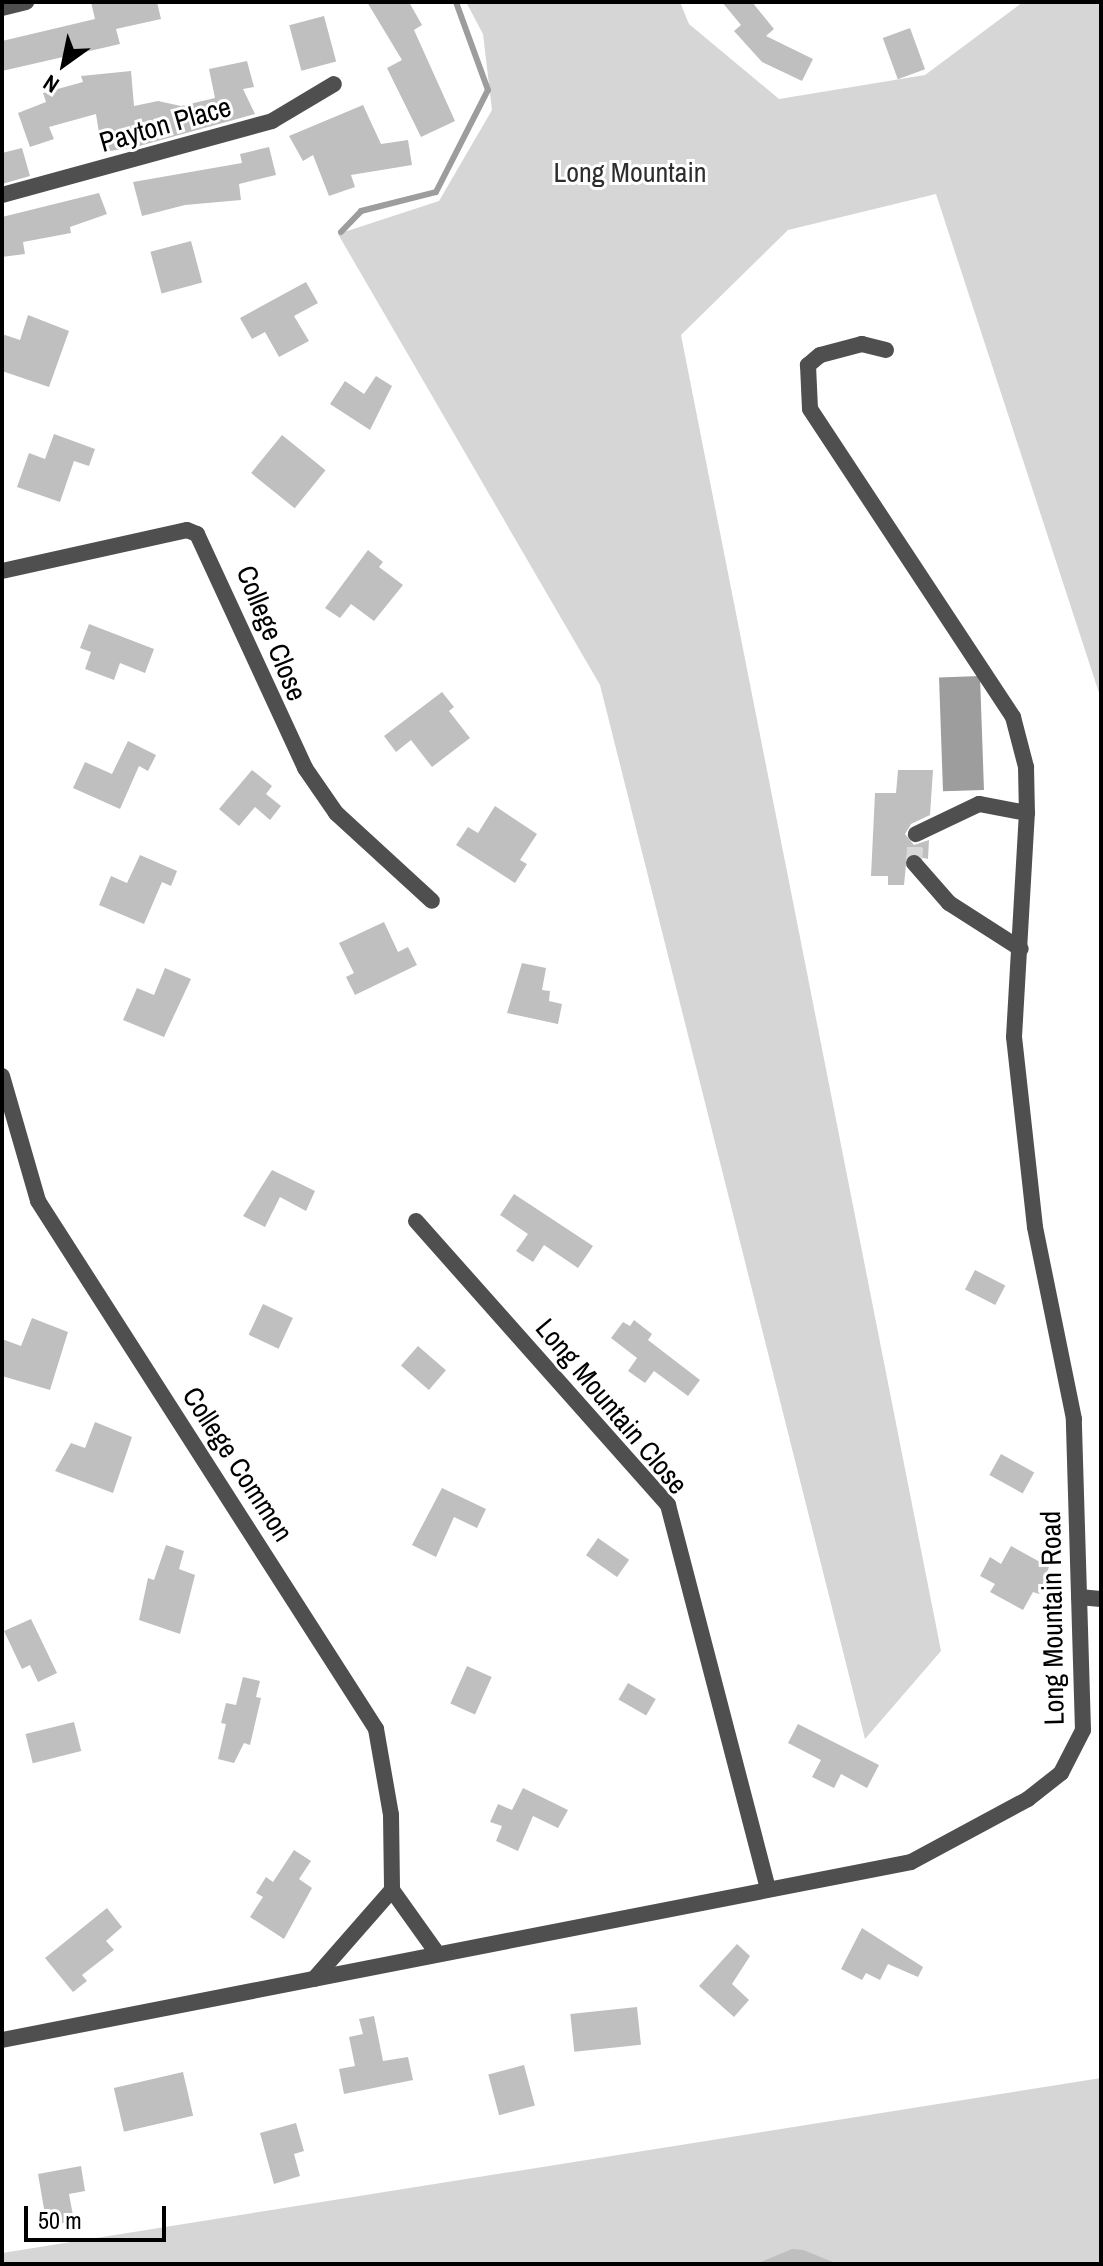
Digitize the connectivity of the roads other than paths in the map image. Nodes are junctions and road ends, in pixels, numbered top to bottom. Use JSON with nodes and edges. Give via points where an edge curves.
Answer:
{"nodes":[{"id":1,"x":26,"y":2,"type":"edge"},
{"id":2,"x":2,"y":8,"type":"edge"},
{"id":3,"x":334,"y":84,"type":"dead end"},
{"id":4,"x":2,"y":195,"type":"edge"},
{"id":5,"x":886,"y":350,"type":"dead end"},
{"id":6,"x":2,"y":571,"type":"edge"},
{"id":7,"x":1027,"y":813,"type":"junction"},
{"id":8,"x":916,"y":834,"type":"dead end"},
{"id":9,"x":914,"y":863,"type":"dead end"},
{"id":10,"x":432,"y":901,"type":"dead end"},
{"id":11,"x":1021,"y":949,"type":"junction"},
{"id":12,"x":2,"y":1076,"type":"edge"},
{"id":13,"x":416,"y":1221,"type":"dead end"},
{"id":14,"x":1079,"y":1597,"type":"junction"},
{"id":15,"x":1101,"y":1599,"type":"edge"},
{"id":16,"x":768,"y":1889,"type":"junction"},
{"id":17,"x":392,"y":1890,"type":"junction"},
{"id":18,"x":437,"y":1953,"type":"junction"},
{"id":19,"x":314,"y":1979,"type":"junction"},
{"id":20,"x":2,"y":2040,"type":"edge"}],
"edges":[{"from":1,"to":2,"type":"street"},
{"from":3,"to":4,"type":"street","name":"Payton Place","via":[[272,121]]},
{"from":5,"to":7,"type":"street","name":"Long Mountain Road","via":[[862,344],[820,355],[808,365],[810,409],[1013,717],[1026,767]]},
{"from":6,"to":10,"type":"street","name":"College Close","via":[[187,530],[197,534],[305,768],[336,813]]},
{"from":7,"to":8,"type":"street","via":[[979,804]]},
{"from":7,"to":11,"type":"street","name":"Long Mountain Road"},
{"from":9,"to":11,"type":"street","via":[[949,903]]},
{"from":11,"to":14,"type":"street","name":"Long Mountain Road","via":[[1014,1037],[1035,1227],[1074,1419]]},
{"from":12,"to":17,"type":"street","name":"College Common","via":[[38,1201],[376,1729],[391,1815]]},
{"from":13,"to":16,"type":"street","name":"Long Mountain Close","via":[[668,1505]]},
{"from":14,"to":15,"type":"street"},
{"from":14,"to":16,"type":"street","name":"Long Mountain Road","via":[[1083,1730],[1061,1773],[1028,1799],[911,1862]]},
{"from":16,"to":18,"type":"street","name":"Long Mountain Road"},
{"from":17,"to":18,"type":"street"},
{"from":17,"to":19,"type":"street"},
{"from":18,"to":19,"type":"street"},
{"from":19,"to":20,"type":"street"}]}
